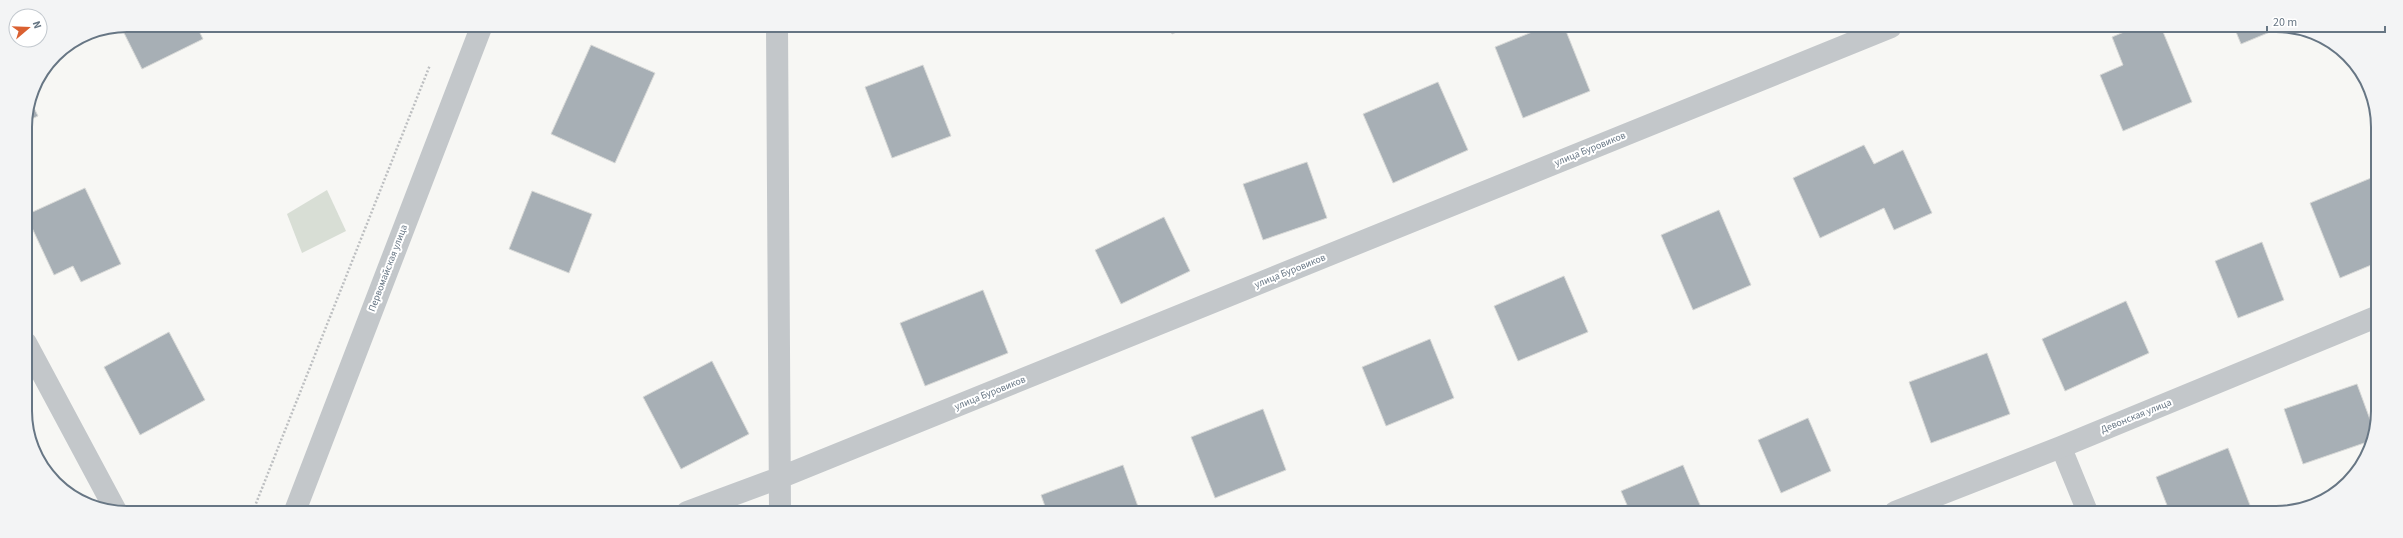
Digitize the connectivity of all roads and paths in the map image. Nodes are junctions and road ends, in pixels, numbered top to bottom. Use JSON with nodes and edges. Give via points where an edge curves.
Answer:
{"nodes":[{"id":1,"x":479,"y":32,"type":"edge"},
{"id":2,"x":778,"y":32,"type":"edge"},
{"id":3,"x":1879,"y":32,"type":"edge"},
{"id":4,"x":431,"y":61,"type":"dead end"},
{"id":5,"x":2371,"y":319,"type":"edge"},
{"id":6,"x":32,"y":354,"type":"edge"},
{"id":7,"x":2061,"y":447,"type":"junction"},
{"id":8,"x":779,"y":478,"type":"junction"},
{"id":9,"x":113,"y":505,"type":"edge"},
{"id":10,"x":255,"y":506,"type":"edge"},
{"id":11,"x":297,"y":506,"type":"edge"},
{"id":12,"x":703,"y":506,"type":"edge"},
{"id":13,"x":780,"y":506,"type":"edge"},
{"id":14,"x":1910,"y":506,"type":"edge"},
{"id":15,"x":2085,"y":506,"type":"edge"}],
"edges":[{"from":1,"to":11,"type":"street","name":"Первомайская улица"},
{"from":2,"to":8,"type":"street"},
{"from":3,"to":8,"type":"street","name":"улица Буровиков"},
{"from":4,"to":10,"type":"path"},
{"from":5,"to":7,"type":"street","name":"Девонская улица"},
{"from":6,"to":9,"type":"street"},
{"from":7,"to":14,"type":"street","name":"Девонская улица"},
{"from":7,"to":15,"type":"lane"},
{"from":8,"to":12,"type":"street","name":"улица Буровиков"},
{"from":8,"to":13,"type":"street"}]}
